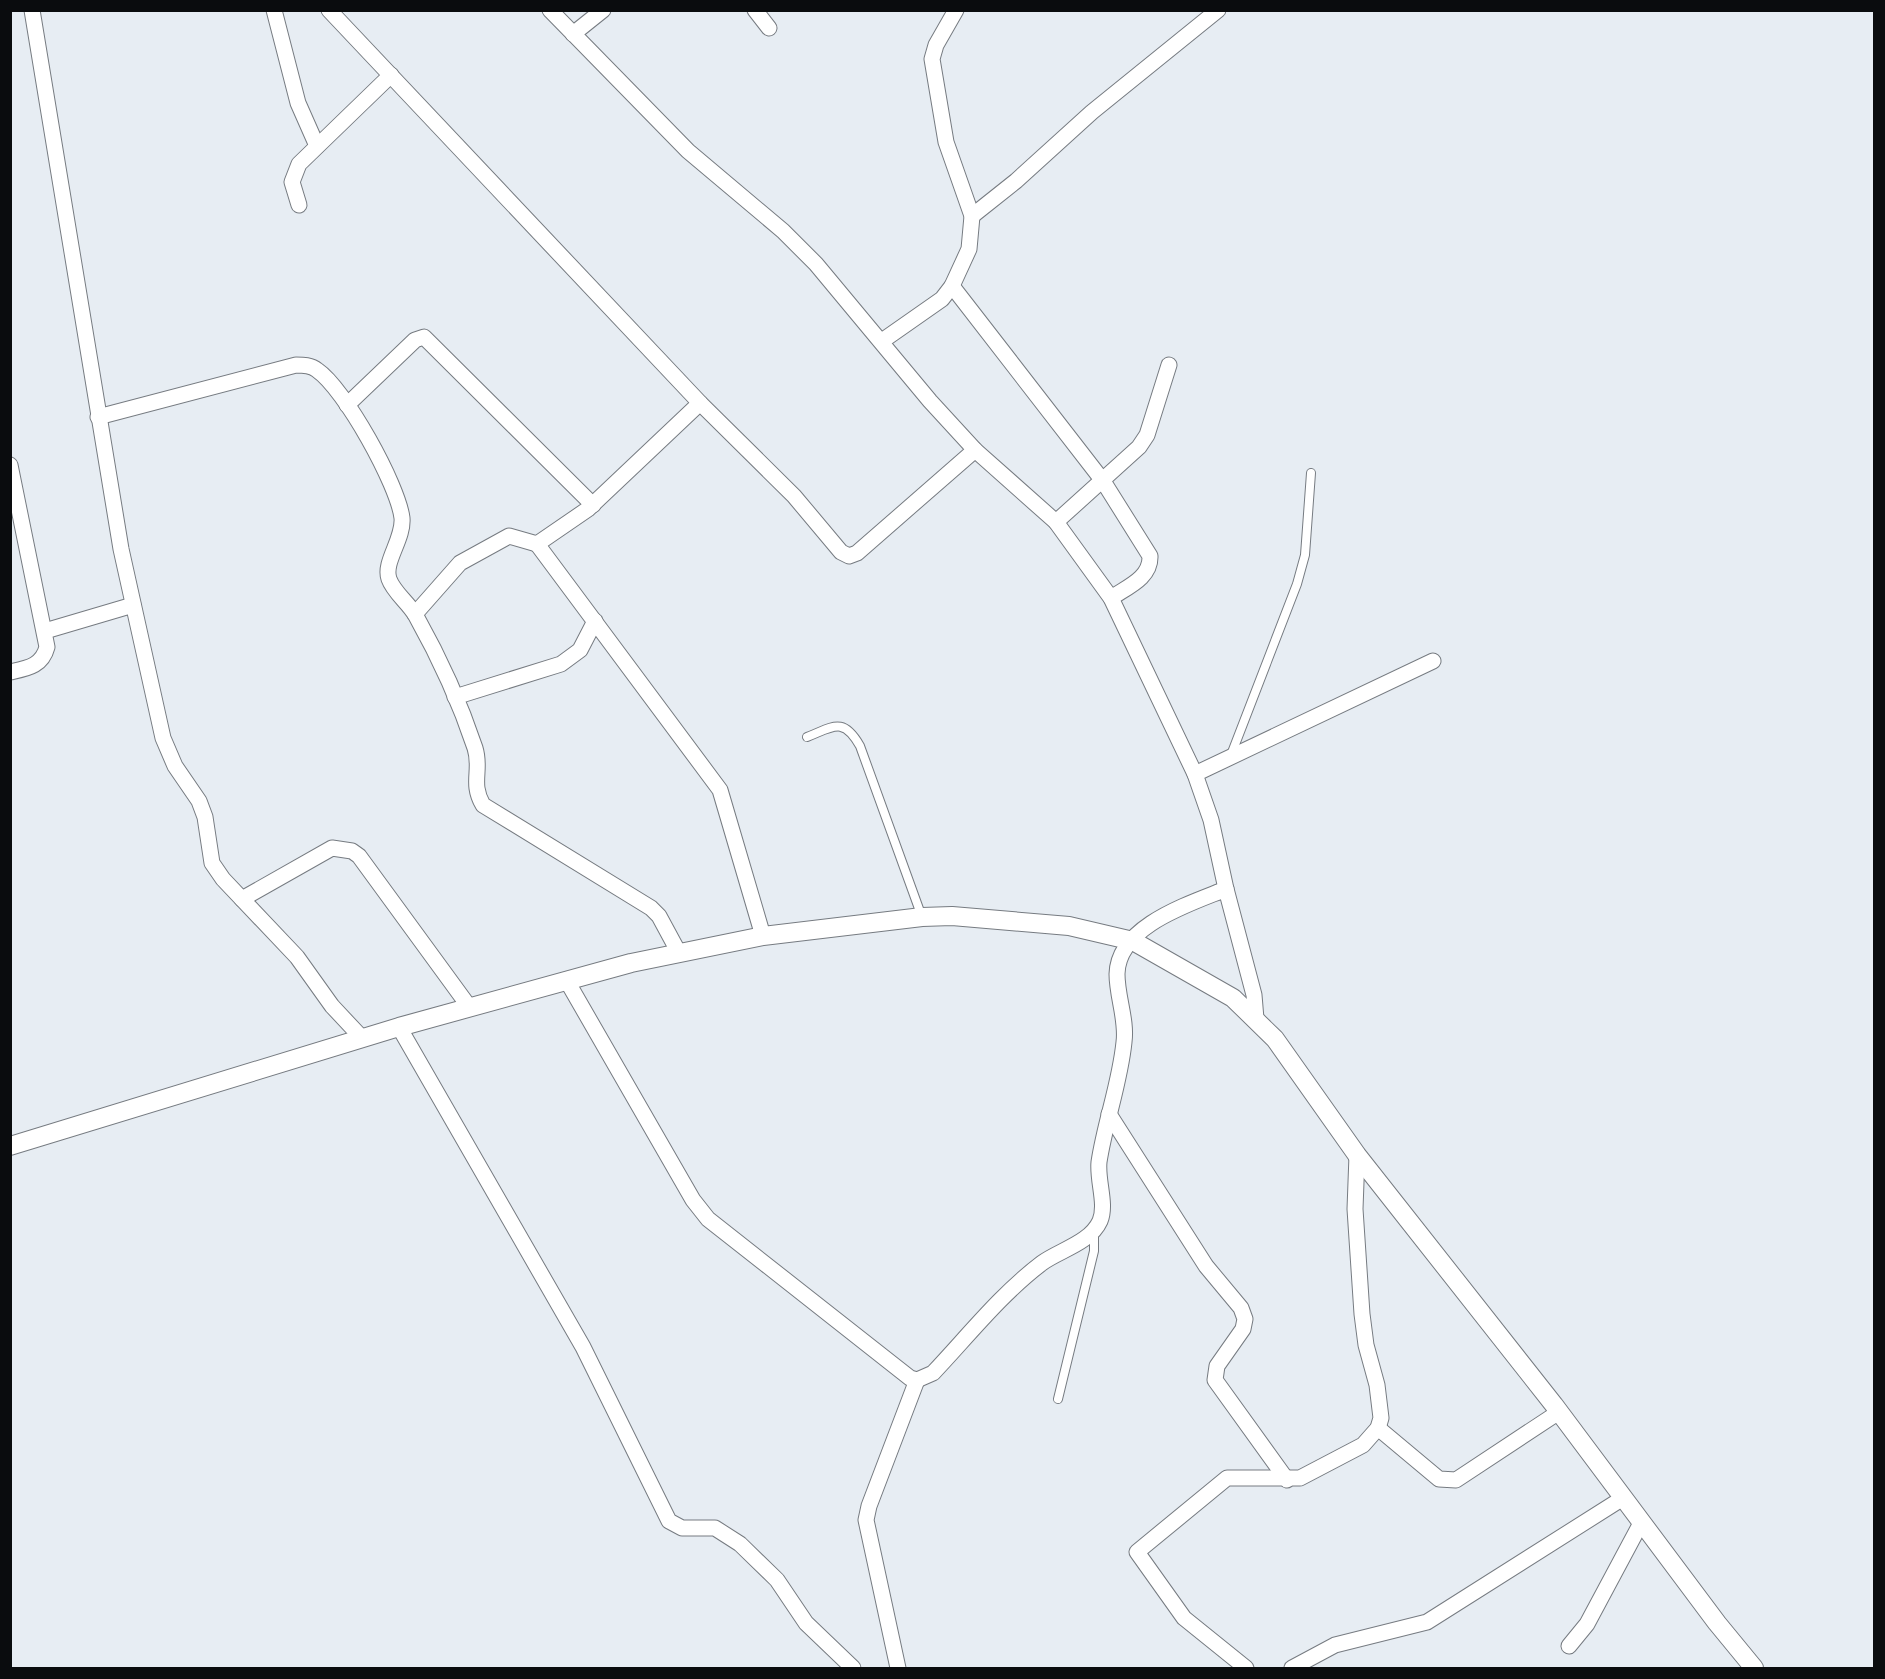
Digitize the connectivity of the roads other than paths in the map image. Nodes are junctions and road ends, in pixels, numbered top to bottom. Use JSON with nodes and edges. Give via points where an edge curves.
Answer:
{"nodes":[{"id":1,"x":32,"y":10,"type":"edge"},
{"id":2,"x":274,"y":10,"type":"edge"},
{"id":3,"x":329,"y":10,"type":"edge"},
{"id":4,"x":549,"y":10,"type":"edge"},
{"id":5,"x":603,"y":10,"type":"edge"},
{"id":6,"x":755,"y":10,"type":"edge"},
{"id":7,"x":956,"y":10,"type":"edge"},
{"id":8,"x":1218,"y":10,"type":"edge"},
{"id":9,"x":769,"y":28,"type":"dead end"},
{"id":10,"x":573,"y":34,"type":"junction"},
{"id":11,"x":391,"y":75,"type":"junction"},
{"id":12,"x":317,"y":146,"type":"junction"},
{"id":13,"x":298,"y":205,"type":"dead end"},
{"id":14,"x":972,"y":216,"type":"junction"},
{"id":15,"x":952,"y":286,"type":"junction"},
{"id":16,"x":882,"y":341,"type":"junction"},
{"id":17,"x":1169,"y":364,"type":"dead end"},
{"id":18,"x":700,"y":403,"type":"junction"},
{"id":19,"x":347,"y":405,"type":"junction"},
{"id":20,"x":98,"y":417,"type":"junction"},
{"id":21,"x":975,"y":450,"type":"junction"},
{"id":22,"x":10,"y":465,"type":"edge"},
{"id":23,"x":1311,"y":473,"type":"dead end"},
{"id":24,"x":1103,"y":481,"type":"junction"},
{"id":25,"x":593,"y":505,"type":"junction"},
{"id":26,"x":1056,"y":522,"type":"junction"},
{"id":27,"x":537,"y":544,"type":"junction"},
{"id":28,"x":1111,"y":598,"type":"junction"},
{"id":29,"x":133,"y":605,"type":"junction"},
{"id":30,"x":415,"y":614,"type":"junction"},
{"id":31,"x":595,"y":621,"type":"junction"},
{"id":32,"x":45,"y":631,"type":"junction"},
{"id":33,"x":1433,"y":661,"type":"dead end"},
{"id":34,"x":10,"y":672,"type":"edge"},
{"id":35,"x":455,"y":697,"type":"junction"},
{"id":36,"x":807,"y":737,"type":"dead end"},
{"id":37,"x":1231,"y":757,"type":"junction"},
{"id":38,"x":1195,"y":774,"type":"junction"},
{"id":39,"x":1226,"y":889,"type":"junction"},
{"id":40,"x":242,"y":899,"type":"junction"},
{"id":41,"x":922,"y":917,"type":"junction"},
{"id":42,"x":763,"y":936,"type":"junction"},
{"id":43,"x":1133,"y":941,"type":"junction"},
{"id":44,"x":679,"y":953,"type":"junction"},
{"id":45,"x":567,"y":981,"type":"junction"},
{"id":46,"x":470,"y":1008,"type":"junction"},
{"id":47,"x":1256,"y":1018,"type":"junction"},
{"id":48,"x":399,"y":1027,"type":"junction"},
{"id":49,"x":362,"y":1038,"type":"junction"},
{"id":50,"x":1109,"y":1114,"type":"junction"},
{"id":51,"x":10,"y":1146,"type":"edge"},
{"id":52,"x":1357,"y":1155,"type":"junction"},
{"id":53,"x":1094,"y":1231,"type":"junction"},
{"id":54,"x":917,"y":1380,"type":"junction"},
{"id":55,"x":1058,"y":1399,"type":"dead end"},
{"id":56,"x":1559,"y":1413,"type":"junction"},
{"id":57,"x":1378,"y":1428,"type":"junction"},
{"id":58,"x":1287,"y":1480,"type":"junction"},
{"id":59,"x":1623,"y":1498,"type":"junction"},
{"id":60,"x":1641,"y":1523,"type":"junction"},
{"id":61,"x":1569,"y":1646,"type":"dead end"},
{"id":62,"x":853,"y":1668,"type":"edge"},
{"id":63,"x":898,"y":1668,"type":"edge"},
{"id":64,"x":1246,"y":1668,"type":"edge"},
{"id":65,"x":1292,"y":1668,"type":"edge"},
{"id":66,"x":1754,"y":1668,"type":"edge"}],
"edges":[{"from":1,"to":20,"type":"street"},
{"from":2,"to":12,"type":"street","via":[[298,103]]},
{"from":3,"to":11,"type":"street"},
{"from":4,"to":10,"type":"street"},
{"from":5,"to":10,"type":"street"},
{"from":6,"to":9,"type":"street"},
{"from":7,"to":14,"type":"street","via":[[932,59],[946,142]]},
{"from":8,"to":14,"type":"street"},
{"from":10,"to":16,"type":"street","via":[[688,151],[792,239]]},
{"from":11,"to":12,"type":"street"},
{"from":11,"to":18,"type":"street"},
{"from":12,"to":13,"type":"street","via":[[294,173]]},
{"from":14,"to":15,"type":"street","via":[[969,249]]},
{"from":15,"to":16,"type":"street","via":[[942,298]]},
{"from":15,"to":24,"type":"street"},
{"from":16,"to":21,"type":"street"},
{"from":17,"to":24,"type":"street","via":[[1147,435]]},
{"from":18,"to":21,"type":"street","via":[[849,556]]},
{"from":18,"to":25,"type":"street"},
{"from":19,"to":20,"type":"street","via":[[316,368],[296,364]]},
{"from":19,"to":25,"type":"street","via":[[415,340],[424,337]]},
{"from":19,"to":30,"type":"street","via":[[383,467],[402,516],[400,540],[388,572],[393,586]]},
{"from":20,"to":29,"type":"street"},
{"from":21,"to":26,"type":"street"},
{"from":22,"to":32,"type":"street"},
{"from":23,"to":37,"type":"lane","via":[[1305,555],[1297,584]]},
{"from":24,"to":26,"type":"street"},
{"from":24,"to":28,"type":"street","via":[[1150,556],[1146,575]]},
{"from":25,"to":27,"type":"street"},
{"from":26,"to":28,"type":"street"},
{"from":27,"to":30,"type":"street","via":[[509,536],[460,563]]},
{"from":27,"to":31,"type":"street"},
{"from":28,"to":38,"type":"street"},
{"from":29,"to":32,"type":"street"},
{"from":29,"to":40,"type":"street","via":[[168,752],[199,801],[212,862]]},
{"from":30,"to":35,"type":"street"},
{"from":31,"to":35,"type":"street","via":[[580,650],[561,664]]},
{"from":31,"to":42,"type":"street","via":[[720,790]]},
{"from":32,"to":34,"type":"street","via":[[44,657],[37,664]]},
{"from":33,"to":37,"type":"street"},
{"from":35,"to":44,"type":"street","via":[[478,759],[475,785],[483,805],[651,908]]},
{"from":36,"to":41,"type":"lane","via":[[838,725],[853,733]]},
{"from":37,"to":38,"type":"street"},
{"from":38,"to":39,"type":"street","via":[[1211,820]]},
{"from":39,"to":43,"type":"street","via":[[1163,915]]},
{"from":39,"to":47,"type":"street","via":[[1254,995]]},
{"from":40,"to":46,"type":"street","via":[[332,848],[352,850]]},
{"from":40,"to":49,"type":"street","via":[[297,957],[332,1006]]},
{"from":41,"to":42,"type":"street"},
{"from":41,"to":43,"type":"street","via":[[1069,926]]},
{"from":42,"to":44,"type":"street"},
{"from":43,"to":47,"type":"street","via":[[1233,998]]},
{"from":43,"to":50,"type":"street","via":[[1120,958],[1117,974],[1125,1039]]},
{"from":44,"to":45,"type":"street"},
{"from":45,"to":46,"type":"street"},
{"from":45,"to":54,"type":"street","via":[[693,1200],[708,1219]]},
{"from":46,"to":48,"type":"street"},
{"from":47,"to":52,"type":"street"},
{"from":48,"to":49,"type":"street"},
{"from":48,"to":62,"type":"street","via":[[583,1347],[669,1521],[682,1528],[715,1528],[757,1558],[806,1623]]},
{"from":49,"to":51,"type":"street"},
{"from":50,"to":53,"type":"street","via":[[1099,1167],[1102,1213]]},
{"from":50,"to":58,"type":"street","via":[[1206,1266],[1241,1308],[1245,1318],[1243,1329],[1217,1366],[1215,1380]]},
{"from":52,"to":56,"type":"street"},
{"from":52,"to":57,"type":"street","via":[[1355,1209],[1362,1314],[1377,1385],[1381,1418]]},
{"from":53,"to":54,"type":"street","via":[[1021,1280],[933,1373]]},
{"from":53,"to":55,"type":"lane","via":[[1094,1251]]},
{"from":54,"to":63,"type":"street","via":[[866,1520]]},
{"from":56,"to":57,"type":"street","via":[[1456,1480],[1448,1481],[1438,1479]]},
{"from":56,"to":59,"type":"street"},
{"from":57,"to":58,"type":"street","via":[[1363,1445],[1300,1478]]},
{"from":58,"to":64,"type":"street","via":[[1227,1478],[1137,1552],[1184,1617]]},
{"from":59,"to":60,"type":"street"},
{"from":59,"to":65,"type":"street","via":[[1427,1622],[1335,1645]]},
{"from":60,"to":61,"type":"street","via":[[1587,1624]]},
{"from":60,"to":66,"type":"street"}]}
